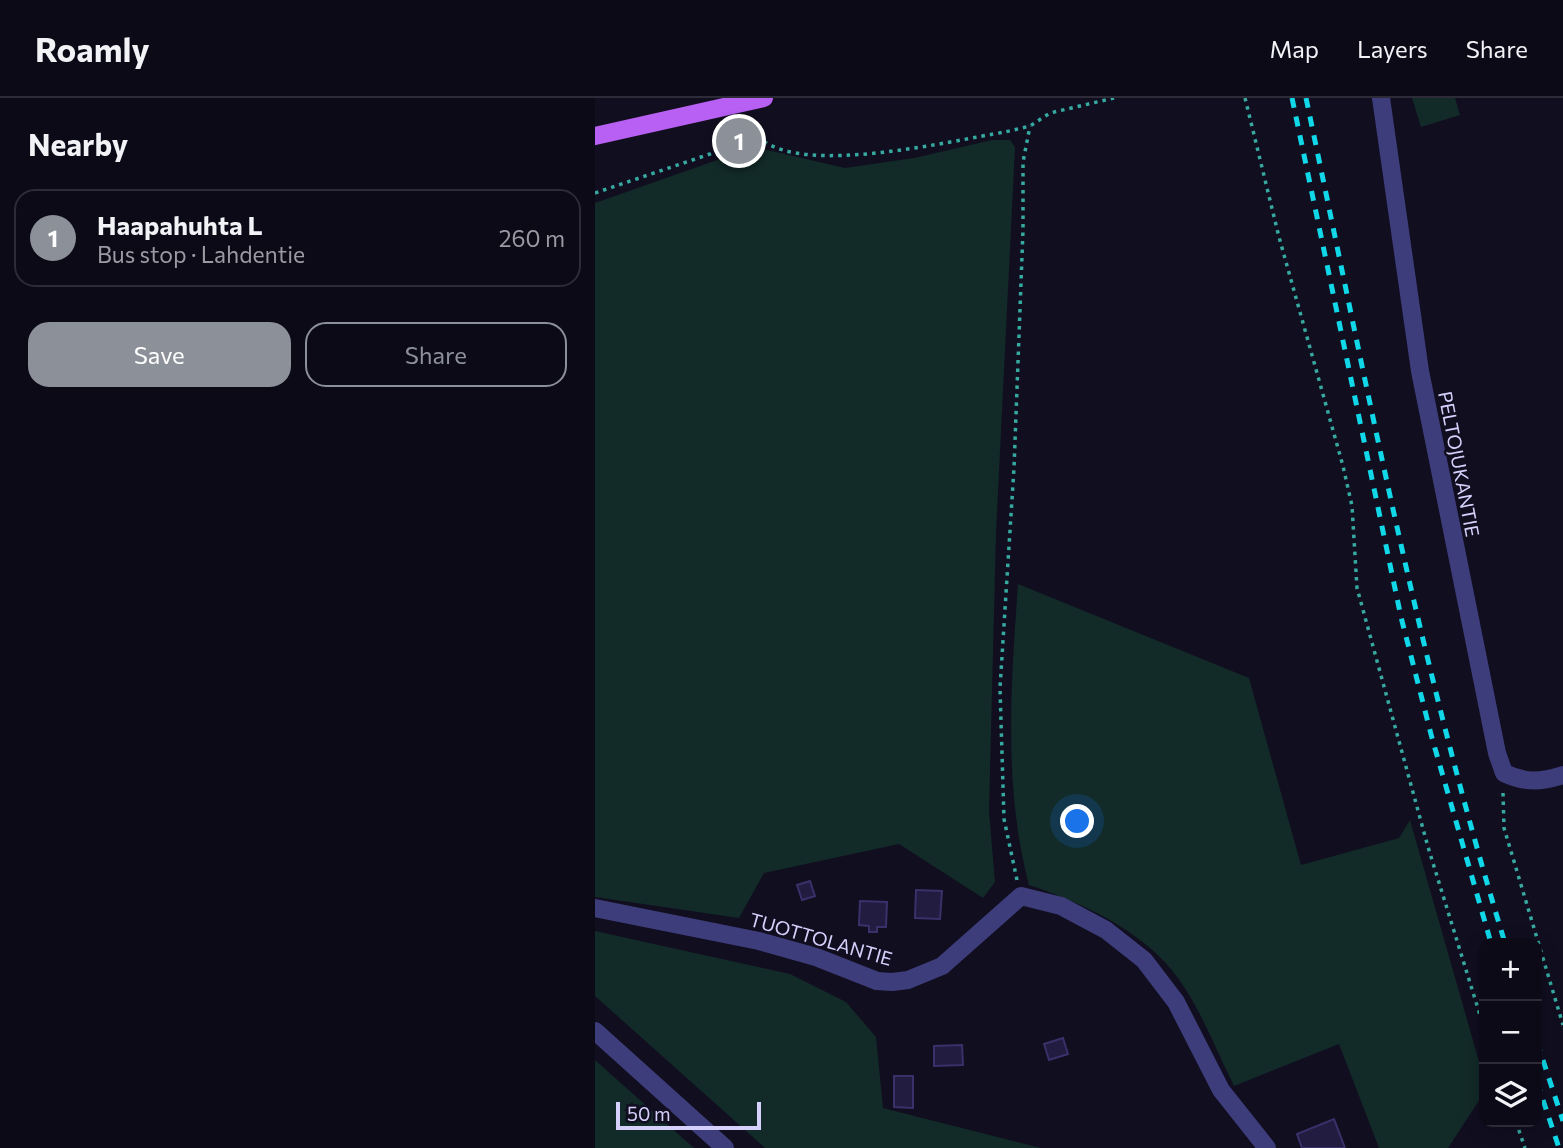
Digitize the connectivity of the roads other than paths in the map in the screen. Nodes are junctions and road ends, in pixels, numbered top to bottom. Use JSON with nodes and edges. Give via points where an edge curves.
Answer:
{"nodes":[{"id":1,"x":764,"y":98,"type":"edge"},
{"id":2,"x":1381,"y":98,"type":"edge"},
{"id":3,"x":595,"y":136,"type":"edge"},
{"id":4,"x":1563,"y":775,"type":"edge"},
{"id":5,"x":595,"y":908,"type":"edge"},
{"id":6,"x":595,"y":1031,"type":"edge"},
{"id":7,"x":725,"y":1148,"type":"edge"},
{"id":8,"x":1267,"y":1148,"type":"edge"}],
"edges":[{"from":1,"to":3,"type":"main road"},
{"from":2,"to":4,"type":"street","name":"PELTOJUKANTIE","via":[[1419,371],[1504,773],[1542,782]]},
{"from":5,"to":8,"type":"street","name":"TUOTTOLANTIE","via":[[759,941],[892,982],[943,966],[1021,896],[1061,906],[1106,930],[1144,960],[1176,1002],[1221,1090]]},
{"from":6,"to":7,"type":"street"}]}
